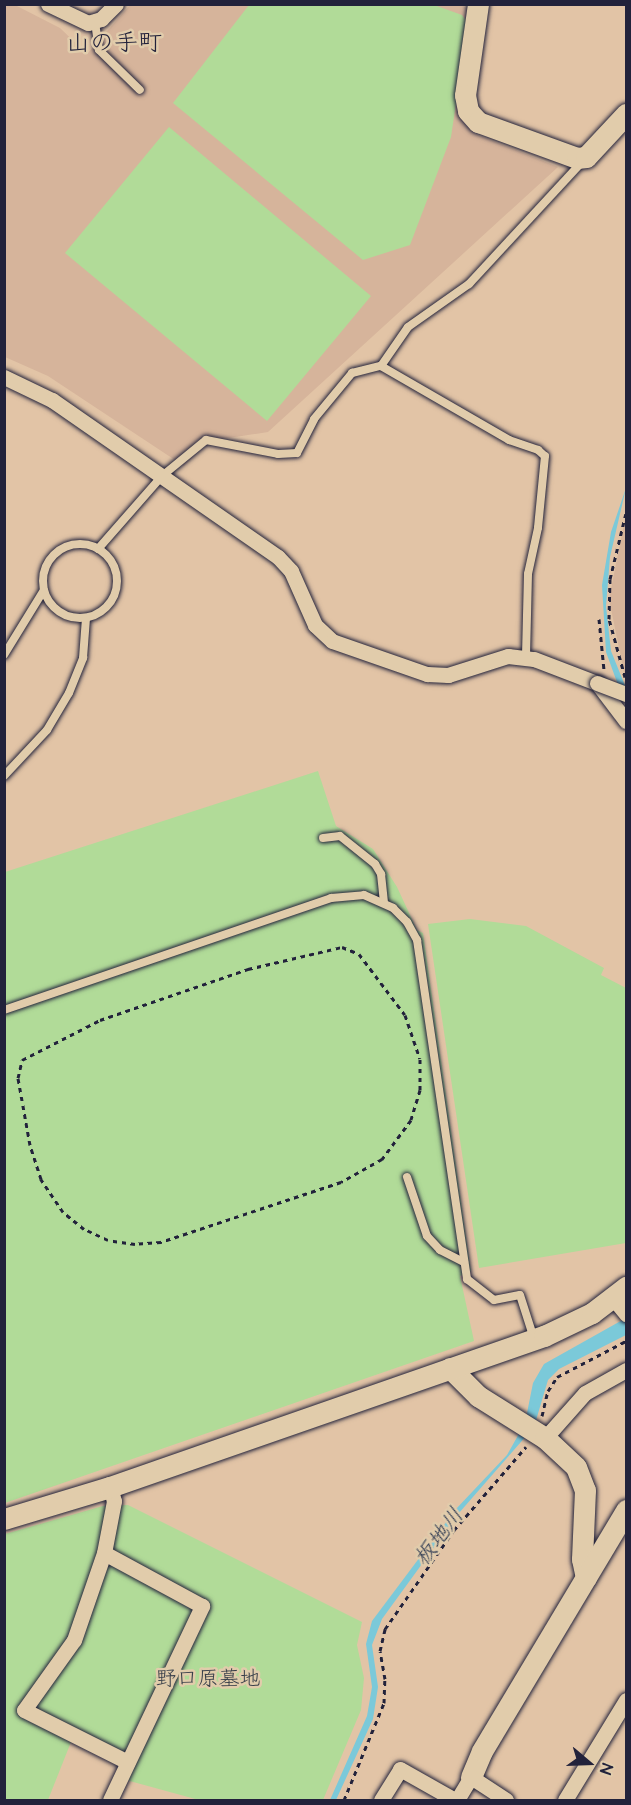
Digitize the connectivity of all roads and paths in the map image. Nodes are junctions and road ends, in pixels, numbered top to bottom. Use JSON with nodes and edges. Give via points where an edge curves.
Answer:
{"nodes":[{"id":1,"x":48,"y":4,"type":"edge"},
{"id":2,"x":116,"y":4,"type":"edge"},
{"id":3,"x":478,"y":4,"type":"edge"},
{"id":4,"x":94,"y":22,"type":"junction"},
{"id":5,"x":140,"y":90,"type":"dead end"},
{"id":6,"x":627,"y":114,"type":"edge"},
{"id":7,"x":586,"y":157,"type":"junction"},
{"id":8,"x":381,"y":366,"type":"junction"},
{"id":9,"x":4,"y":376,"type":"edge"},
{"id":10,"x":162,"y":476,"type":"junction"},
{"id":11,"x":627,"y":513,"type":"edge"},
{"id":12,"x":98,"y":549,"type":"junction"},
{"id":13,"x":44,"y":590,"type":"junction"},
{"id":14,"x":86,"y":618,"type":"junction"},
{"id":15,"x":599,"y":619,"type":"dead end"},
{"id":16,"x":4,"y":655,"type":"edge"},
{"id":17,"x":526,"y":657,"type":"junction"},
{"id":18,"x":598,"y":678,"type":"junction"},
{"id":19,"x":627,"y":681,"type":"edge"},
{"id":20,"x":627,"y":694,"type":"edge"},
{"id":21,"x":627,"y":721,"type":"edge"},
{"id":22,"x":4,"y":776,"type":"edge"},
{"id":23,"x":323,"y":838,"type":"dead end"},
{"id":24,"x":384,"y":902,"type":"junction"},
{"id":25,"x":4,"y":1010,"type":"edge"},
{"id":26,"x":18,"y":1078,"type":"joint"},
{"id":27,"x":407,"y":1177,"type":"dead end"},
{"id":28,"x":464,"y":1262,"type":"junction"},
{"id":29,"x":622,"y":1302,"type":"edge"},
{"id":30,"x":534,"y":1339,"type":"junction"},
{"id":31,"x":627,"y":1341,"type":"edge"},
{"id":32,"x":450,"y":1368,"type":"junction"},
{"id":33,"x":627,"y":1370,"type":"edge"},
{"id":34,"x":537,"y":1434,"type":"junction"},
{"id":35,"x":110,"y":1487,"type":"junction"},
{"id":36,"x":627,"y":1510,"type":"edge"},
{"id":37,"x":4,"y":1519,"type":"edge"},
{"id":38,"x":104,"y":1553,"type":"junction"},
{"id":39,"x":586,"y":1578,"type":"junction"},
{"id":40,"x":627,"y":1700,"type":"edge"},
{"id":41,"x":128,"y":1762,"type":"junction"},
{"id":42,"x":471,"y":1777,"type":"junction"},
{"id":43,"x":110,"y":1800,"type":"edge"},
{"id":44,"x":344,"y":1800,"type":"edge"},
{"id":45,"x":381,"y":1800,"type":"edge"},
{"id":46,"x":456,"y":1800,"type":"edge"},
{"id":47,"x":506,"y":1800,"type":"edge"},
{"id":48,"x":565,"y":1800,"type":"edge"}],
"edges":[{"from":1,"to":4,"type":"street","via":[[82,23]]},
{"from":2,"to":4,"type":"street"},
{"from":3,"to":7,"type":"street","via":[[465,95],[471,115],[484,125],[562,155]]},
{"from":4,"to":5,"type":"lane","via":[[99,50]]},
{"from":6,"to":7,"type":"street"},
{"from":7,"to":8,"type":"lane","via":[[469,284],[408,327]]},
{"from":8,"to":10,"type":"lane","via":[[352,373],[314,418],[297,453],[278,454],[206,440]]},
{"from":8,"to":17,"type":"lane","via":[[509,440],[545,456],[538,528],[528,574]]},
{"from":9,"to":10,"type":"street","via":[[52,400]]},
{"from":10,"to":12,"type":"lane"},
{"from":10,"to":17,"type":"street","via":[[283,561],[315,626],[337,644],[437,675],[508,656]]},
{"from":11,"to":19,"type":"path","via":[[610,579],[609,619],[620,669]]},
{"from":12,"to":13,"type":"lane","via":[[76,544],[54,555],[46,565]]},
{"from":12,"to":14,"type":"lane","via":[[110,559],[117,583],[108,606]]},
{"from":13,"to":14,"type":"lane","via":[[55,609],[64,615]]},
{"from":13,"to":16,"type":"lane"},
{"from":14,"to":22,"type":"lane","via":[[83,658],[69,693],[47,730]]},
{"from":15,"to":18,"type":"path","via":[[606,669]]},
{"from":17,"to":18,"type":"street"},
{"from":18,"to":20,"type":"street","bridge":true},
{"from":18,"to":21,"type":"street"},
{"from":23,"to":24,"type":"lane","via":[[340,836],[375,864],[381,874]]},
{"from":24,"to":25,"type":"lane","via":[[353,894],[332,897]]},
{"from":24,"to":28,"type":"lane","via":[[407,922],[417,940]]},
{"from":26,"to":26,"type":"path","via":[[19,1066],[28,1055],[100,1020],[248,969],[342,947],[358,954],[405,1015],[417,1044],[421,1075],[417,1106],[407,1127],[394,1147],[369,1168],[175,1239],[135,1244],[108,1240],[84,1229],[54,1202],[41,1179],[30,1145]]},
{"from":27,"to":28,"type":"lane","via":[[427,1236],[440,1250]]},
{"from":28,"to":30,"type":"lane","via":[[467,1279],[494,1300],[520,1295]]},
{"from":29,"to":30,"type":"street"},
{"from":30,"to":32,"type":"street"},
{"from":31,"to":34,"type":"path","via":[[557,1377],[548,1391]]},
{"from":32,"to":34,"type":"street","via":[[478,1396]]},
{"from":32,"to":35,"type":"street"},
{"from":33,"to":34,"type":"street","via":[[580,1397]]},
{"from":34,"to":39,"type":"street","via":[[567,1455],[583,1479],[582,1559]]},
{"from":34,"to":44,"type":"path","via":[[454,1530],[385,1629],[380,1651],[384,1703]]},
{"from":35,"to":37,"type":"street"},
{"from":35,"to":38,"type":"street","via":[[114,1501]]},
{"from":36,"to":39,"type":"street"},
{"from":38,"to":41,"type":"street","via":[[202,1606]]},
{"from":38,"to":41,"type":"street","via":[[74,1640],[24,1710]]},
{"from":39,"to":42,"type":"street","via":[[482,1750]]},
{"from":40,"to":48,"type":"street"},
{"from":41,"to":43,"type":"street"},
{"from":42,"to":46,"type":"street"},
{"from":42,"to":47,"type":"street"},
{"from":45,"to":46,"type":"street","via":[[400,1769]]}]}
